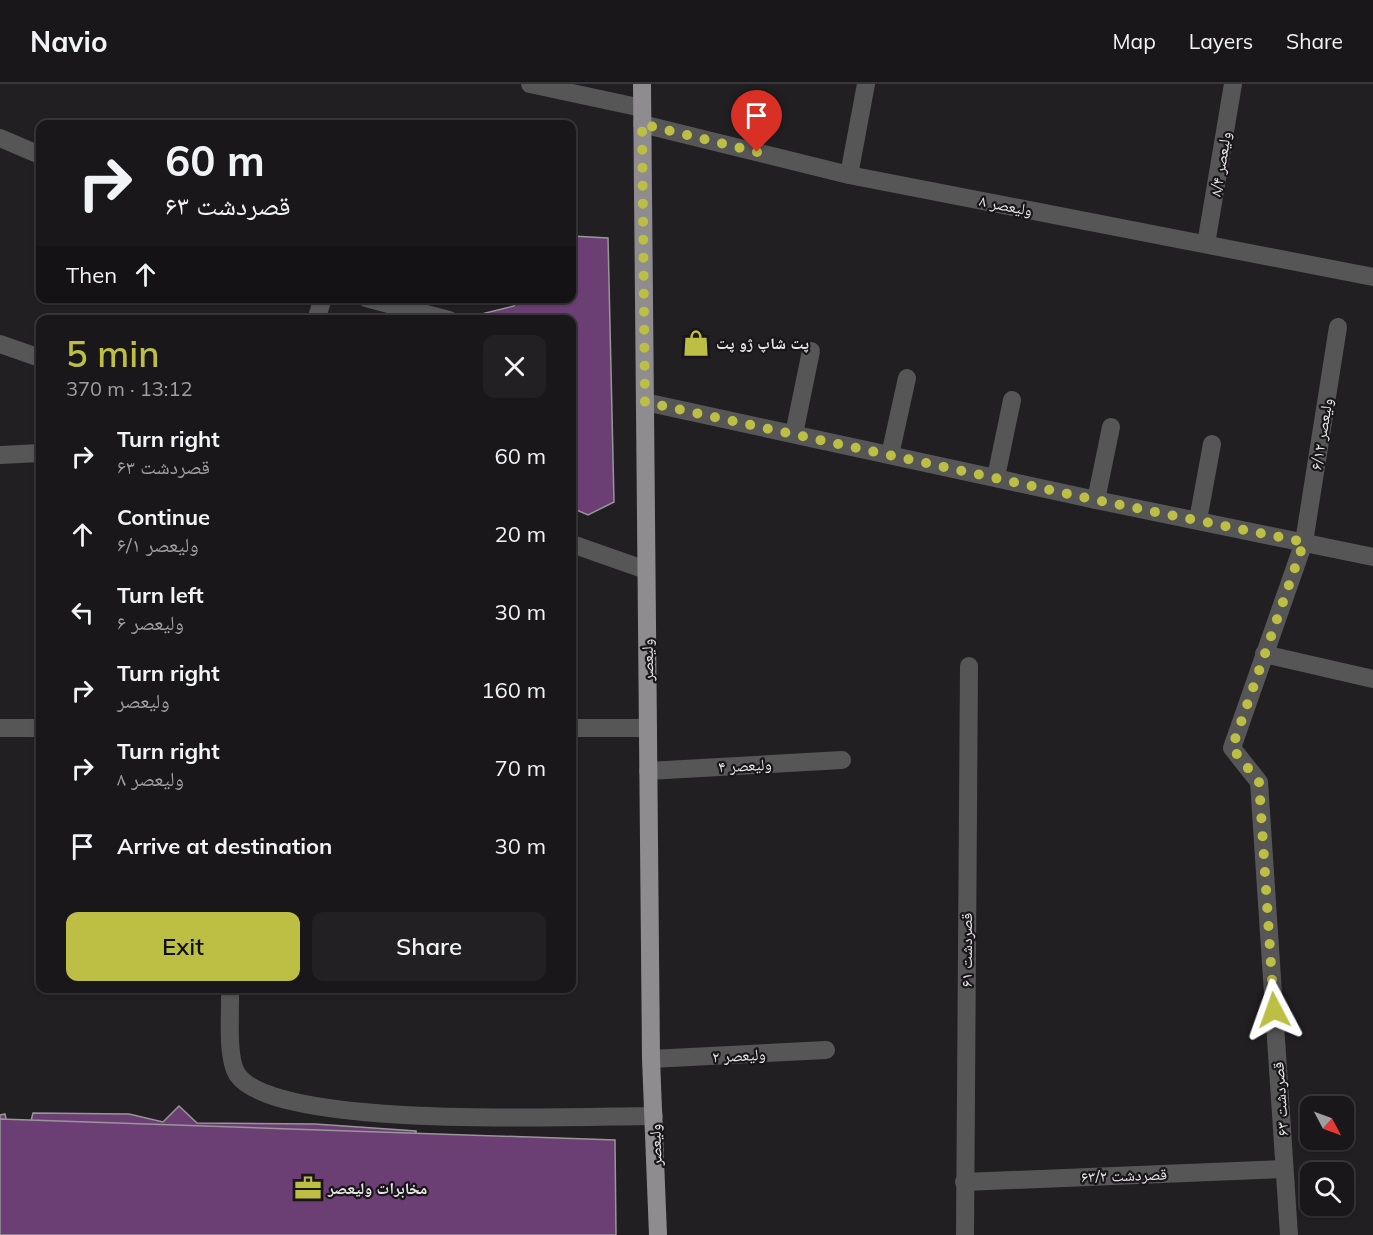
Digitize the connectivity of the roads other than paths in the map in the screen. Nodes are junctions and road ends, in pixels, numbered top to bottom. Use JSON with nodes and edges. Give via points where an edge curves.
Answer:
{"nodes":[{"id":1,"x":530,"y":84,"type":"edge"},
{"id":2,"x":642,"y":84,"type":"edge"},
{"id":3,"x":866,"y":84,"type":"edge"},
{"id":4,"x":1233,"y":84,"type":"edge"},
{"id":5,"x":642,"y":116,"type":"junction"},
{"id":6,"x":0,"y":138,"type":"edge"},
{"id":7,"x":36,"y":153,"type":"edge"},
{"id":8,"x":849,"y":175,"type":"junction"},
{"id":9,"x":1206,"y":244,"type":"junction"},
{"id":10,"x":1373,"y":277,"type":"edge"},
{"id":11,"x":385,"y":303,"type":"edge"},
{"id":12,"x":430,"y":315,"type":"edge"},
{"id":13,"x":1338,"y":327,"type":"dead end"},
{"id":14,"x":0,"y":344,"type":"edge"},
{"id":15,"x":811,"y":351,"type":"dead end"},
{"id":16,"x":36,"y":357,"type":"edge"},
{"id":17,"x":907,"y":378,"type":"dead end"},
{"id":18,"x":1012,"y":400,"type":"dead end"},
{"id":19,"x":645,"y":402,"type":"junction"},
{"id":20,"x":1111,"y":427,"type":"dead end"},
{"id":21,"x":794,"y":434,"type":"junction"},
{"id":22,"x":1212,"y":444,"type":"dead end"},
{"id":23,"x":36,"y":453,"type":"edge"},
{"id":24,"x":891,"y":454,"type":"junction"},
{"id":25,"x":0,"y":455,"type":"edge"},
{"id":26,"x":996,"y":477,"type":"junction"},
{"id":27,"x":1096,"y":500,"type":"junction"},
{"id":28,"x":1198,"y":520,"type":"junction"},
{"id":29,"x":1304,"y":542,"type":"junction"},
{"id":30,"x":576,"y":545,"type":"edge"},
{"id":31,"x":1373,"y":557,"type":"edge"},
{"id":32,"x":646,"y":570,"type":"junction"},
{"id":33,"x":1264,"y":654,"type":"junction"},
{"id":34,"x":969,"y":666,"type":"dead end"},
{"id":35,"x":1373,"y":679,"type":"edge"},
{"id":36,"x":0,"y":728,"type":"edge"},
{"id":37,"x":36,"y":728,"type":"edge"},
{"id":38,"x":576,"y":728,"type":"edge"},
{"id":39,"x":648,"y":728,"type":"junction"},
{"id":40,"x":842,"y":760,"type":"dead end"},
{"id":41,"x":648,"y":771,"type":"junction"},
{"id":42,"x":230,"y":993,"type":"edge"},
{"id":43,"x":826,"y":1050,"type":"dead end"},
{"id":44,"x":651,"y":1059,"type":"junction"},
{"id":45,"x":654,"y":1116,"type":"junction"},
{"id":46,"x":1284,"y":1169,"type":"junction"},
{"id":47,"x":964,"y":1182,"type":"junction"},
{"id":48,"x":658,"y":1235,"type":"edge"},
{"id":49,"x":964,"y":1235,"type":"edge"},
{"id":50,"x":1289,"y":1235,"type":"edge"}],
"edges":[{"from":1,"to":5,"type":"street","name":"۸ ولیعصر"},
{"from":2,"to":5,"type":"main road","name":"ولیعصر"},
{"from":3,"to":8,"type":"street"},
{"from":4,"to":9,"type":"street","name":"۸/۴ ولیعصر"},
{"from":5,"to":8,"type":"street","name":"۸ ولیعصر"},
{"from":5,"to":19,"type":"main road","name":"ولیعصر"},
{"from":6,"to":7,"type":"street"},
{"from":8,"to":9,"type":"street","name":"۸ ولیعصر"},
{"from":9,"to":10,"type":"street","name":"۸ ولیعصر"},
{"from":11,"to":12,"type":"street"},
{"from":13,"to":29,"type":"street","name":"۶/۱۲ ولیعصر"},
{"from":14,"to":16,"type":"street"},
{"from":15,"to":21,"type":"street"},
{"from":17,"to":24,"type":"street"},
{"from":18,"to":26,"type":"street"},
{"from":19,"to":21,"type":"street"},
{"from":19,"to":32,"type":"main road","name":"ولیعصر"},
{"from":20,"to":27,"type":"street"},
{"from":21,"to":24,"type":"street"},
{"from":22,"to":28,"type":"street"},
{"from":23,"to":25,"type":"street"},
{"from":24,"to":26,"type":"street"},
{"from":26,"to":27,"type":"street"},
{"from":27,"to":28,"type":"street"},
{"from":28,"to":29,"type":"street"},
{"from":29,"to":31,"type":"street"},
{"from":29,"to":33,"type":"street","name":"۶/۱۲ ولیعصر"},
{"from":30,"to":32,"type":"street"},
{"from":32,"to":39,"type":"main road","name":"ولیعصر"},
{"from":33,"to":35,"type":"street"},
{"from":33,"to":46,"type":"street","name":"۶۳ قصردشت","via":[[1232,748],[1259,782]]},
{"from":34,"to":47,"type":"street","name":"۶۱ قصردشت"},
{"from":36,"to":37,"type":"street"},
{"from":38,"to":39,"type":"street"},
{"from":39,"to":41,"type":"main road","name":"ولیعصر"},
{"from":40,"to":41,"type":"street","name":"۴ ولیعصر"},
{"from":41,"to":44,"type":"main road","name":"ولیعصر"},
{"from":42,"to":45,"type":"street","via":[[231,1058],[236,1072],[251,1087],[300,1105],[390,1115]]},
{"from":43,"to":44,"type":"street","name":"۲ ولیعصر"},
{"from":44,"to":45,"type":"main road","name":"ولیعصر"},
{"from":45,"to":48,"type":"main road","name":"ولیعصر"},
{"from":46,"to":47,"type":"street","name":"۶۳/۲ قصردشت"},
{"from":46,"to":50,"type":"street","name":"۶۳ قصردشت"},
{"from":47,"to":49,"type":"street","name":"۶۱ قصردشت"}]}
